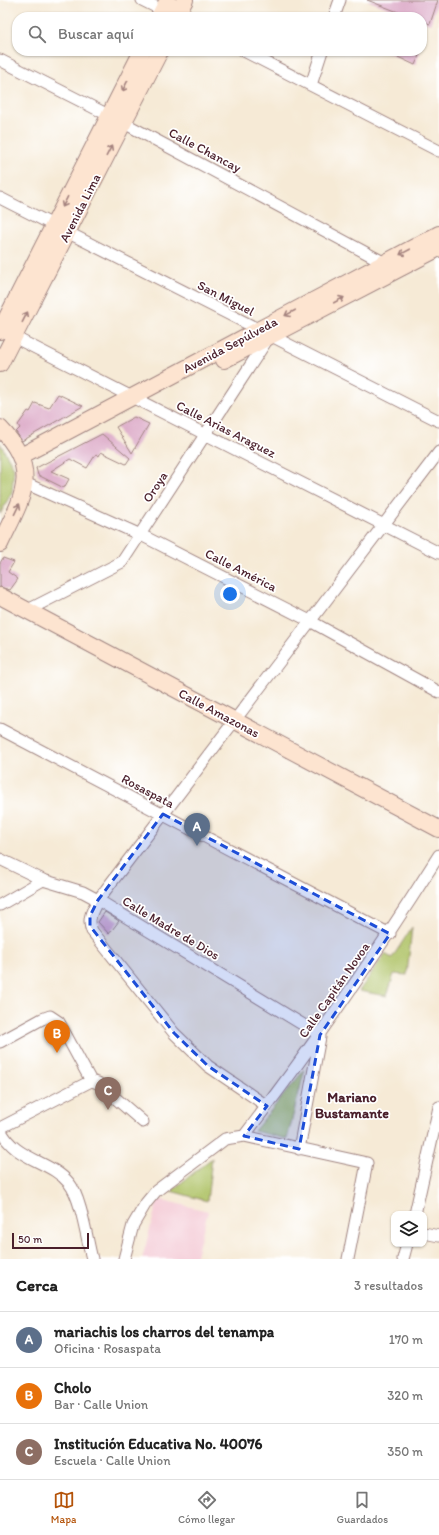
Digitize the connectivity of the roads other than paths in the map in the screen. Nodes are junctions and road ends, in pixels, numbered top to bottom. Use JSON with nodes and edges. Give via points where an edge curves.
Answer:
{"nodes":[{"id":1,"x":142,"y":0,"type":"edge"},
{"id":2,"x":185,"y":0,"type":"edge"},
{"id":3,"x":340,"y":0,"type":"edge"},
{"id":4,"x":168,"y":12,"type":"edge"},
{"id":5,"x":336,"y":12,"type":"edge"},
{"id":6,"x":140,"y":56,"type":"edge"},
{"id":7,"x":158,"y":56,"type":"edge"},
{"id":8,"x":254,"y":56,"type":"edge"},
{"id":9,"x":320,"y":56,"type":"edge"},
{"id":10,"x":0,"y":60,"type":"edge"},
{"id":11,"x":311,"y":85,"type":"junction"},
{"id":12,"x":110,"y":116,"type":"junction"},
{"id":13,"x":124,"y":123,"type":"junction"},
{"id":14,"x":439,"y":151,"type":"edge"},
{"id":15,"x":0,"y":198,"type":"edge"},
{"id":16,"x":53,"y":226,"type":"junction"},
{"id":17,"x":67,"y":233,"type":"junction"},
{"id":18,"x":439,"y":234,"type":"edge"},
{"id":19,"x":439,"y":248,"type":"edge"},
{"id":20,"x":388,"y":268,"type":"junction"},
{"id":21,"x":4,"y":332,"type":"edge"},
{"id":22,"x":264,"y":333,"type":"junction"},
{"id":23,"x":0,"y":364,"type":"edge"},
{"id":24,"x":138,"y":400,"type":"junction"},
{"id":25,"x":439,"y":421,"type":"edge"},
{"id":26,"x":0,"y":428,"type":"edge"},
{"id":27,"x":205,"y":435,"type":"junction"},
{"id":28,"x":439,"y":452,"type":"edge"},
{"id":29,"x":22,"y":461,"type":"junction"},
{"id":30,"x":25,"y":482,"type":"junction"},
{"id":31,"x":385,"y":524,"type":"junction"},
{"id":32,"x":140,"y":534,"type":"junction"},
{"id":33,"x":0,"y":544,"type":"edge"},
{"id":34,"x":439,"y":553,"type":"edge"},
{"id":35,"x":0,"y":596,"type":"edge"},
{"id":36,"x":26,"y":611,"type":"junction"},
{"id":37,"x":310,"y":621,"type":"junction"},
{"id":38,"x":439,"y":692,"type":"edge"},
{"id":39,"x":234,"y":721,"type":"junction"},
{"id":40,"x":0,"y":729,"type":"edge"},
{"id":41,"x":163,"y":814,"type":"junction"},
{"id":42,"x":439,"y":829,"type":"edge"},
{"id":43,"x":439,"y":855,"type":"edge"},
{"id":44,"x":0,"y":859,"type":"edge"},
{"id":45,"x":43,"y":880,"type":"junction"},
{"id":46,"x":98,"y":900,"type":"junction"},
{"id":47,"x":0,"y":905,"type":"edge"},
{"id":48,"x":390,"y":934,"type":"junction"},
{"id":49,"x":320,"y":1035,"type":"junction"},
{"id":50,"x":0,"y":1042,"type":"edge"},
{"id":51,"x":91,"y":1081,"type":"junction"},
{"id":52,"x":267,"y":1106,"type":"junction"},
{"id":53,"x":439,"y":1107,"type":"edge"},
{"id":54,"x":144,"y":1122,"type":"dead end"},
{"id":55,"x":0,"y":1128,"type":"edge"},
{"id":56,"x":244,"y":1136,"type":"junction"},
{"id":57,"x":299,"y":1149,"type":"junction"},
{"id":58,"x":416,"y":1211,"type":"edge"},
{"id":59,"x":427,"y":1234,"type":"edge"},
{"id":60,"x":439,"y":1236,"type":"edge"},
{"id":61,"x":406,"y":1247,"type":"edge"},
{"id":62,"x":92,"y":1259,"type":"edge"},
{"id":63,"x":124,"y":1259,"type":"edge"},
{"id":64,"x":348,"y":1259,"type":"edge"},
{"id":65,"x":403,"y":1259,"type":"edge"}],
"edges":[{"from":1,"to":4,"type":"street"},
{"from":2,"to":4,"type":"street"},
{"from":3,"to":5,"type":"street"},
{"from":6,"to":12,"type":"street","name":"Avenida Lima","one_way":true},
{"from":7,"to":13,"type":"street","name":"Avenida Lima"},
{"from":8,"to":11,"type":"street"},
{"from":9,"to":11,"type":"street"},
{"from":10,"to":12,"type":"street","name":"Calle Chancay"},
{"from":11,"to":14,"type":"street"},
{"from":12,"to":13,"type":"street","name":"Calle Chancay"},
{"from":12,"to":16,"type":"street","name":"Avenida Lima","one_way":true},
{"from":17,"to":13,"type":"street","name":"Avenida Lima","one_way":true},
{"from":13,"to":20,"type":"street","name":"Calle Chancay"},
{"from":15,"to":16,"type":"street","name":"San Miguel"},
{"from":16,"to":17,"type":"street","name":"San Miguel"},
{"from":16,"to":21,"type":"street","name":"Avenida Lima"},
{"from":21,"to":17,"type":"street","name":"Avenida Lima","one_way":true},
{"from":17,"to":22,"type":"street","name":"San Miguel"},
{"from":18,"to":20,"type":"street","name":"Avenida Sepúlveda","one_way":true},
{"from":19,"to":20,"type":"street","name":"Avenida Sepúlveda"},
{"from":20,"to":22,"type":"street","name":"Avenida Sepúlveda"},
{"from":21,"to":23,"type":"street","name":"Avenida Lima"},
{"from":21,"to":24,"type":"street","name":"Calle Arias Araguez"},
{"from":22,"to":24,"type":"street","name":"Avenida Sepúlveda"},
{"from":22,"to":25,"type":"street","name":"San Miguel"},
{"from":22,"to":27,"type":"street","name":"Oroya"},
{"from":24,"to":27,"type":"street","name":"Calle Arias Araguez"},
{"from":24,"to":29,"type":"street","name":"Avenida Sepúlveda"},
{"from":26,"to":29,"type":"street","via":[[10,439]]},
{"from":27,"to":31,"type":"street","name":"Calle Arias Araguez"},
{"from":27,"to":32,"type":"street","name":"Oroya"},
{"from":28,"to":31,"type":"street"},
{"from":29,"to":30,"type":"street"},
{"from":30,"to":32,"type":"street","name":"Calle América"},
{"from":33,"to":30,"type":"street","one_way":true,"via":[[21,500]]},
{"from":31,"to":34,"type":"street","name":"Calle Arias Araguez"},
{"from":31,"to":37,"type":"street"},
{"from":32,"to":36,"type":"street","name":"Oroya","via":[[122,562]]},
{"from":32,"to":37,"type":"street","name":"Calle América"},
{"from":35,"to":36,"type":"street","name":"Calle Amazonas"},
{"from":36,"to":39,"type":"street","name":"Calle Amazonas"},
{"from":37,"to":38,"type":"street","name":"Calle América"},
{"from":37,"to":39,"type":"street"},
{"from":39,"to":41,"type":"street"},
{"from":39,"to":42,"type":"street","name":"Calle Amazonas"},
{"from":40,"to":41,"type":"street","name":"Rosaspata"},
{"from":41,"to":46,"type":"street"},
{"from":41,"to":48,"type":"street","name":"Rosaspata"},
{"from":43,"to":48,"type":"street","name":"Calle Capitán Novoa"},
{"from":44,"to":45,"type":"street","name":"Calle Madre de Dios"},
{"from":45,"to":46,"type":"street","name":"Calle Madre de Dios","via":[[83,892]]},
{"from":45,"to":47,"type":"street"},
{"from":46,"to":49,"type":"street","name":"Calle Madre de Dios"},
{"from":46,"to":52,"type":"street","via":[[89,921],[92,931],[174,1033],[208,1066]]},
{"from":48,"to":49,"type":"street","name":"Calle Capitán Novoa"},
{"from":49,"to":52,"type":"street","name":"Calle Capitán Novoa"},
{"from":49,"to":57,"type":"street"},
{"from":50,"to":51,"type":"street","via":[[50,1016],[59,1022]]},
{"from":51,"to":54,"type":"street"},
{"from":51,"to":55,"type":"street"},
{"from":52,"to":56,"type":"street","name":"Calle Capitán Novoa"},
{"from":53,"to":58,"type":"street"},
{"from":55,"to":62,"type":"street","via":[[9,1144],[62,1176],[73,1188]]},
{"from":56,"to":57,"type":"street"},
{"from":56,"to":63,"type":"street","via":[[225,1139],[156,1191],[133,1225]]},
{"from":57,"to":64,"type":"street","via":[[367,1163]]},
{"from":59,"to":60,"type":"street"},
{"from":61,"to":65,"type":"street"}]}
